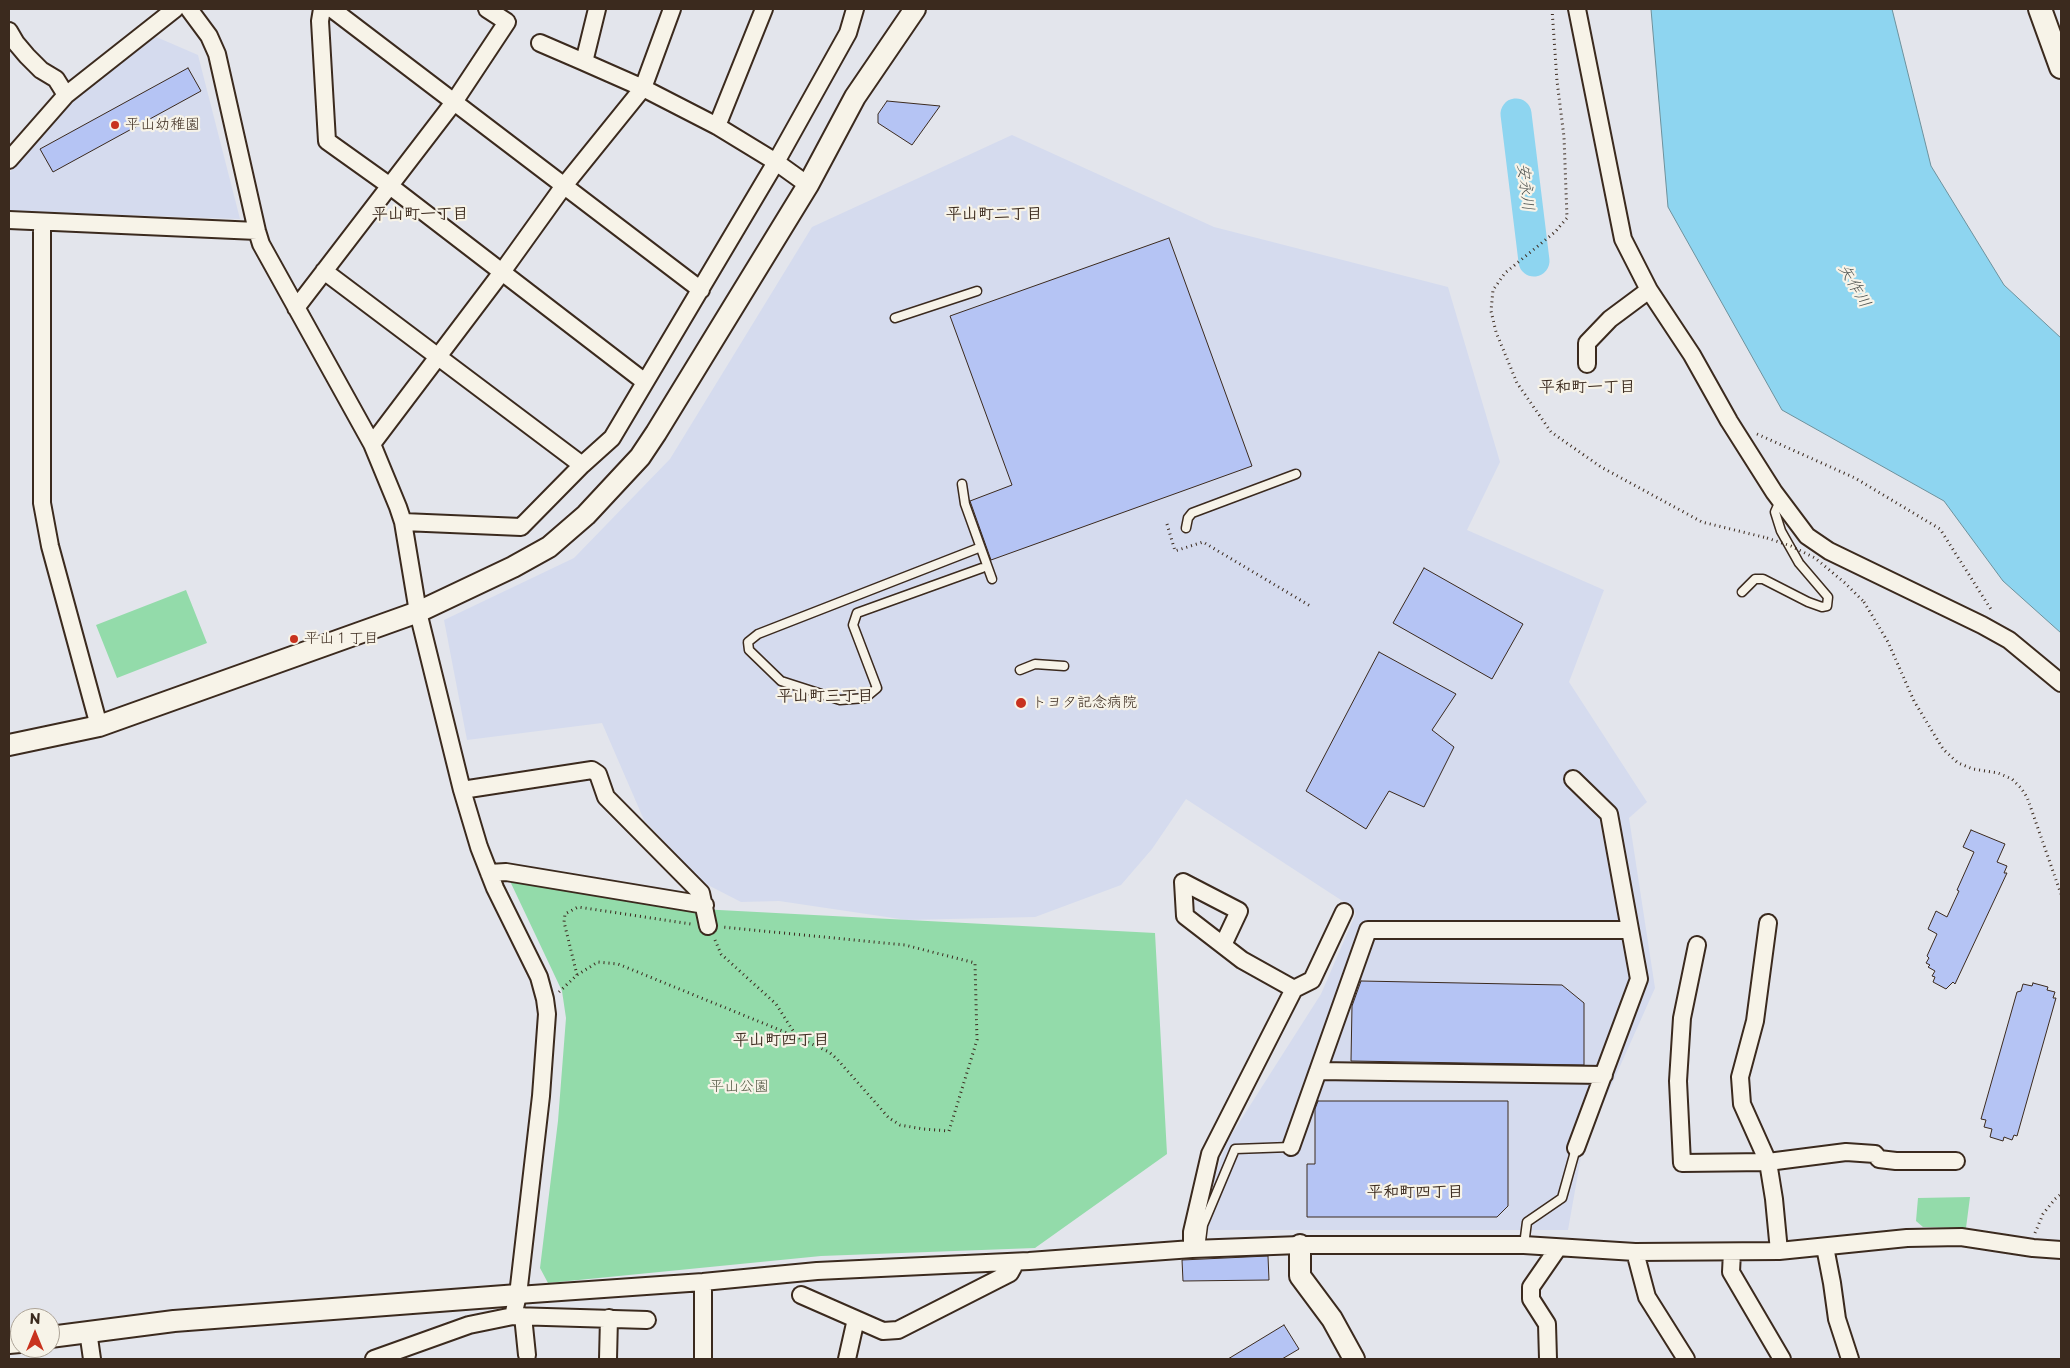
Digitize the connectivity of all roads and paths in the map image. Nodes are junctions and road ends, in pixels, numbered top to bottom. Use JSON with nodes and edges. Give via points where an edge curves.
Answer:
{"nodes":[{"id":1,"x":175,"y":9,"type":"edge"},
{"id":2,"x":189,"y":9,"type":"edge"},
{"id":3,"x":322,"y":9,"type":"edge"},
{"id":4,"x":332,"y":9,"type":"edge"},
{"id":5,"x":488,"y":9,"type":"edge"},
{"id":6,"x":597,"y":9,"type":"edge"},
{"id":7,"x":672,"y":9,"type":"edge"},
{"id":8,"x":764,"y":9,"type":"edge"},
{"id":9,"x":855,"y":9,"type":"edge"},
{"id":10,"x":915,"y":9,"type":"edge"},
{"id":11,"x":1552,"y":9,"type":"edge"},
{"id":12,"x":1577,"y":9,"type":"edge"},
{"id":13,"x":2040,"y":9,"type":"edge"},
{"id":14,"x":347,"y":14,"type":"edge"},
{"id":15,"x":9,"y":30,"type":"edge"},
{"id":16,"x":540,"y":43,"type":"dead end"},
{"id":17,"x":584,"y":62,"type":"junction"},
{"id":18,"x":2061,"y":67,"type":"edge"},
{"id":19,"x":643,"y":88,"type":"junction"},
{"id":20,"x":66,"y":95,"type":"junction"},
{"id":21,"x":454,"y":102,"type":"junction"},
{"id":22,"x":717,"y":126,"type":"junction"},
{"id":23,"x":9,"y":160,"type":"edge"},
{"id":24,"x":776,"y":162,"type":"junction"},
{"id":25,"x":808,"y":185,"type":"junction"},
{"id":26,"x":390,"y":186,"type":"junction"},
{"id":27,"x":564,"y":187,"type":"junction"},
{"id":28,"x":9,"y":220,"type":"edge"},
{"id":29,"x":42,"y":222,"type":"junction"},
{"id":30,"x":256,"y":231,"type":"junction"},
{"id":31,"x":324,"y":271,"type":"junction"},
{"id":32,"x":502,"y":272,"type":"junction"},
{"id":33,"x":701,"y":290,"type":"junction"},
{"id":34,"x":1649,"y":290,"type":"junction"},
{"id":35,"x":977,"y":291,"type":"dead end"},
{"id":36,"x":296,"y":308,"type":"junction"},
{"id":37,"x":895,"y":318,"type":"dead end"},
{"id":38,"x":438,"y":357,"type":"junction"},
{"id":39,"x":1587,"y":364,"type":"dead end"},
{"id":40,"x":645,"y":382,"type":"junction"},
{"id":41,"x":1756,"y":433,"type":"dead end"},
{"id":42,"x":372,"y":444,"type":"junction"},
{"id":43,"x":582,"y":465,"type":"junction"},
{"id":44,"x":1296,"y":474,"type":"dead end"},
{"id":45,"x":962,"y":484,"type":"dead end"},
{"id":46,"x":1780,"y":501,"type":"junction"},
{"id":47,"x":403,"y":522,"type":"junction"},
{"id":48,"x":1167,"y":524,"type":"dead end"},
{"id":49,"x":1186,"y":528,"type":"dead end"},
{"id":50,"x":976,"y":549,"type":"dead end"},
{"id":51,"x":982,"y":568,"type":"dead end"},
{"id":52,"x":992,"y":579,"type":"dead end"},
{"id":53,"x":1742,"y":592,"type":"dead end"},
{"id":54,"x":1312,"y":607,"type":"dead end"},
{"id":55,"x":418,"y":612,"type":"junction"},
{"id":56,"x":2009,"y":640,"type":"junction"},
{"id":57,"x":1064,"y":666,"type":"dead end"},
{"id":58,"x":1020,"y":670,"type":"dead end"},
{"id":59,"x":2061,"y":683,"type":"edge"},
{"id":60,"x":99,"y":726,"type":"junction"},
{"id":61,"x":9,"y":745,"type":"edge"},
{"id":62,"x":1573,"y":779,"type":"dead end"},
{"id":63,"x":462,"y":790,"type":"junction"},
{"id":64,"x":489,"y":874,"type":"junction"},
{"id":65,"x":2061,"y":894,"type":"edge"},
{"id":66,"x":704,"y":906,"type":"junction"},
{"id":67,"x":1344,"y":912,"type":"dead end"},
{"id":68,"x":1768,"y":923,"type":"dead end"},
{"id":69,"x":708,"y":926,"type":"junction"},
{"id":70,"x":1630,"y":930,"type":"junction"},
{"id":71,"x":1223,"y":945,"type":"dead end"},
{"id":72,"x":1697,"y":945,"type":"dead end"},
{"id":73,"x":577,"y":975,"type":"junction"},
{"id":74,"x":1294,"y":989,"type":"junction"},
{"id":75,"x":545,"y":999,"type":"junction"},
{"id":76,"x":797,"y":1036,"type":"junction"},
{"id":77,"x":1318,"y":1072,"type":"junction"},
{"id":78,"x":1604,"y":1075,"type":"junction"},
{"id":79,"x":1291,"y":1147,"type":"joint"},
{"id":80,"x":1576,"y":1148,"type":"joint"},
{"id":81,"x":1956,"y":1161,"type":"dead end"},
{"id":82,"x":1768,"y":1162,"type":"junction"},
{"id":83,"x":2061,"y":1194,"type":"edge"},
{"id":84,"x":2034,"y":1237,"type":"dead end"},
{"id":85,"x":1300,"y":1245,"type":"junction"},
{"id":86,"x":1524,"y":1245,"type":"junction"},
{"id":87,"x":1824,"y":1247,"type":"junction"},
{"id":88,"x":1558,"y":1248,"type":"junction"},
{"id":89,"x":1196,"y":1249,"type":"junction"},
{"id":90,"x":2061,"y":1250,"type":"edge"},
{"id":91,"x":1778,"y":1251,"type":"junction"},
{"id":92,"x":1635,"y":1252,"type":"junction"},
{"id":93,"x":1732,"y":1252,"type":"junction"},
{"id":94,"x":1016,"y":1262,"type":"junction"},
{"id":95,"x":703,"y":1282,"type":"junction"},
{"id":96,"x":569,"y":1292,"type":"junction"},
{"id":97,"x":518,"y":1295,"type":"junction"},
{"id":98,"x":800,"y":1295,"type":"dead end"},
{"id":99,"x":518,"y":1316,"type":"junction"},
{"id":100,"x":567,"y":1318,"type":"junction"},
{"id":101,"x":609,"y":1318,"type":"junction"},
{"id":102,"x":856,"y":1319,"type":"junction"},
{"id":103,"x":647,"y":1320,"type":"dead end"},
{"id":104,"x":88,"y":1332,"type":"junction"},
{"id":105,"x":60,"y":1336,"type":"edge"},
{"id":106,"x":527,"y":1355,"type":"dead end"},
{"id":107,"x":92,"y":1359,"type":"edge"},
{"id":108,"x":376,"y":1359,"type":"edge"},
{"id":109,"x":608,"y":1359,"type":"edge"},
{"id":110,"x":704,"y":1359,"type":"edge"},
{"id":111,"x":847,"y":1359,"type":"edge"},
{"id":112,"x":1354,"y":1359,"type":"edge"},
{"id":113,"x":1548,"y":1359,"type":"edge"},
{"id":114,"x":1686,"y":1359,"type":"edge"},
{"id":115,"x":1782,"y":1359,"type":"edge"},
{"id":116,"x":1850,"y":1359,"type":"edge"}],
"edges":[{"from":1,"to":20,"type":"street"},
{"from":2,"to":30,"type":"street","via":[[209,36],[217,54]]},
{"from":3,"to":26,"type":"street","via":[[327,142]]},
{"from":4,"to":14,"type":"street"},
{"from":5,"to":21,"type":"street","via":[[508,22]]},
{"from":6,"to":17,"type":"street"},
{"from":7,"to":19,"type":"street"},
{"from":8,"to":22,"type":"street"},
{"from":9,"to":24,"type":"street","via":[[848,33]]},
{"from":10,"to":25,"type":"street","via":[[855,97]]},
{"from":11,"to":65,"type":"path","bridge":true,"via":[[1564,136],[1567,218],[1493,290],[1496,332],[1517,383],[1551,432],[1601,467],[1702,522],[1791,546],[1815,558],[1845,583],[1864,602],[1888,642],[1914,700],[1943,749],[1958,763],[1998,773],[2012,779],[2021,788]]},
{"from":12,"to":34,"type":"street","via":[[1623,239]]},
{"from":13,"to":18,"type":"main road"},
{"from":14,"to":21,"type":"street"},
{"from":15,"to":20,"type":"street","via":[[27,56],[56,79]]},
{"from":16,"to":17,"type":"street"},
{"from":17,"to":19,"type":"street"},
{"from":19,"to":22,"type":"street"},
{"from":19,"to":27,"type":"street"},
{"from":20,"to":23,"type":"street"},
{"from":21,"to":26,"type":"street"},
{"from":21,"to":27,"type":"street"},
{"from":22,"to":24,"type":"street"},
{"from":24,"to":25,"type":"street"},
{"from":24,"to":33,"type":"street"},
{"from":25,"to":55,"type":"street","via":[[656,433],[624,475],[586,515],[549,547],[513,568]]},
{"from":26,"to":31,"type":"street"},
{"from":26,"to":32,"type":"street"},
{"from":27,"to":32,"type":"street"},
{"from":27,"to":33,"type":"street"},
{"from":28,"to":29,"type":"street"},
{"from":29,"to":30,"type":"street"},
{"from":29,"to":60,"type":"street","via":[[42,502],[50,546]]},
{"from":30,"to":36,"type":"street"},
{"from":31,"to":36,"type":"street"},
{"from":31,"to":38,"type":"street"},
{"from":32,"to":38,"type":"street"},
{"from":32,"to":40,"type":"street"},
{"from":33,"to":40,"type":"street"},
{"from":34,"to":39,"type":"street","via":[[1610,319],[1587,343]]},
{"from":34,"to":46,"type":"street"},
{"from":35,"to":37,"type":"lane"},
{"from":36,"to":42,"type":"street"},
{"from":38,"to":42,"type":"street"},
{"from":38,"to":43,"type":"street"},
{"from":40,"to":43,"type":"street","via":[[612,438]]},
{"from":41,"to":56,"type":"path","via":[[1855,478],[1940,529]]},
{"from":42,"to":47,"type":"street"},
{"from":43,"to":47,"type":"street","via":[[521,527]]},
{"from":44,"to":49,"type":"lane","via":[[1192,513]]},
{"from":45,"to":52,"type":"lane","via":[[964,504]]},
{"from":46,"to":53,"type":"lane","via":[[1775,512],[1781,531],[1799,563],[1828,596],[1827,606],[1808,602],[1764,579],[1755,579]]},
{"from":46,"to":56,"type":"street","via":[[1807,536],[1829,551]]},
{"from":47,"to":55,"type":"street"},
{"from":48,"to":54,"type":"path","via":[[1175,551],[1202,542]]},
{"from":50,"to":51,"type":"lane","via":[[758,634],[748,642],[748,650],[781,681],[840,700],[865,698],[877,688],[853,625],[857,613]]},
{"from":55,"to":60,"type":"street"},
{"from":55,"to":63,"type":"street"},
{"from":56,"to":59,"type":"street"},
{"from":57,"to":58,"type":"lane","via":[[1035,664]]},
{"from":60,"to":61,"type":"street"},
{"from":62,"to":70,"type":"street","via":[[1609,814]]},
{"from":63,"to":64,"type":"street"},
{"from":63,"to":66,"type":"street","via":[[592,770],[598,774],[606,797],[701,893]]},
{"from":64,"to":66,"type":"street","via":[[506,872]]},
{"from":64,"to":75,"type":"street","via":[[539,977]]},
{"from":66,"to":69,"type":"street"},
{"from":67,"to":74,"type":"street","via":[[1312,980]]},
{"from":68,"to":82,"type":"street","via":[[1755,1021],[1740,1077],[1742,1104]]},
{"from":69,"to":73,"type":"path","via":[[578,907],[565,914],[564,922]]},
{"from":69,"to":76,"type":"path","via":[[721,954],[776,1004]]},
{"from":69,"to":76,"type":"path","via":[[905,945],[975,962],[977,1040],[949,1131],[900,1125],[889,1118],[829,1052]]},
{"from":70,"to":77,"type":"street","via":[[1368,930]]},
{"from":70,"to":78,"type":"street","via":[[1639,980]]},
{"from":71,"to":74,"type":"street","via":[[1242,960]]},
{"from":72,"to":82,"type":"street","via":[[1682,1018],[1678,1081],[1682,1163]]},
{"from":73,"to":75,"type":"path","via":[[557,995]]},
{"from":73,"to":76,"type":"path","via":[[598,962],[618,964]]},
{"from":74,"to":89,"type":"street","via":[[1210,1154],[1192,1232]]},
{"from":75,"to":97,"type":"street","via":[[547,1014],[541,1096]]},
{"from":77,"to":78,"type":"street"},
{"from":77,"to":79,"type":"street"},
{"from":78,"to":80,"type":"street"},
{"from":79,"to":89,"type":"lane","via":[[1235,1149]]},
{"from":80,"to":86,"type":"lane","via":[[1562,1198],[1527,1222]]},
{"from":81,"to":82,"type":"street","via":[[1879,1159],[1874,1154],[1846,1152]]},
{"from":82,"to":91,"type":"street"},
{"from":83,"to":84,"type":"path","via":[[2043,1214]]},
{"from":85,"to":86,"type":"street"},
{"from":85,"to":89,"type":"street"},
{"from":85,"to":112,"type":"street","via":[[1300,1276],[1332,1319]]},
{"from":86,"to":88,"type":"street"},
{"from":87,"to":90,"type":"street","via":[[1907,1238],[1962,1237]]},
{"from":87,"to":91,"type":"street"},
{"from":87,"to":116,"type":"street","via":[[1837,1319]]},
{"from":88,"to":92,"type":"street"},
{"from":88,"to":113,"type":"street","via":[[1530,1287],[1531,1298],[1546,1324]]},
{"from":89,"to":94,"type":"street"},
{"from":91,"to":93,"type":"street"},
{"from":92,"to":93,"type":"street"},
{"from":92,"to":114,"type":"street","via":[[1647,1297]]},
{"from":93,"to":115,"type":"street","via":[[1731,1272]]},
{"from":94,"to":95,"type":"street","via":[[817,1271]]},
{"from":94,"to":102,"type":"street","via":[[1010,1273],[898,1330],[883,1331]]},
{"from":95,"to":96,"type":"street"},
{"from":95,"to":110,"type":"street"},
{"from":96,"to":97,"type":"street"},
{"from":96,"to":100,"type":"street"},
{"from":97,"to":99,"type":"street"},
{"from":97,"to":104,"type":"street","via":[[174,1321]]},
{"from":98,"to":102,"type":"street"},
{"from":99,"to":100,"type":"street"},
{"from":99,"to":106,"type":"street"},
{"from":99,"to":108,"type":"street","via":[[469,1325]]},
{"from":100,"to":101,"type":"street"},
{"from":101,"to":103,"type":"street"},
{"from":101,"to":109,"type":"street"},
{"from":102,"to":111,"type":"street"},
{"from":104,"to":105,"type":"street"},
{"from":104,"to":107,"type":"street"}]}
